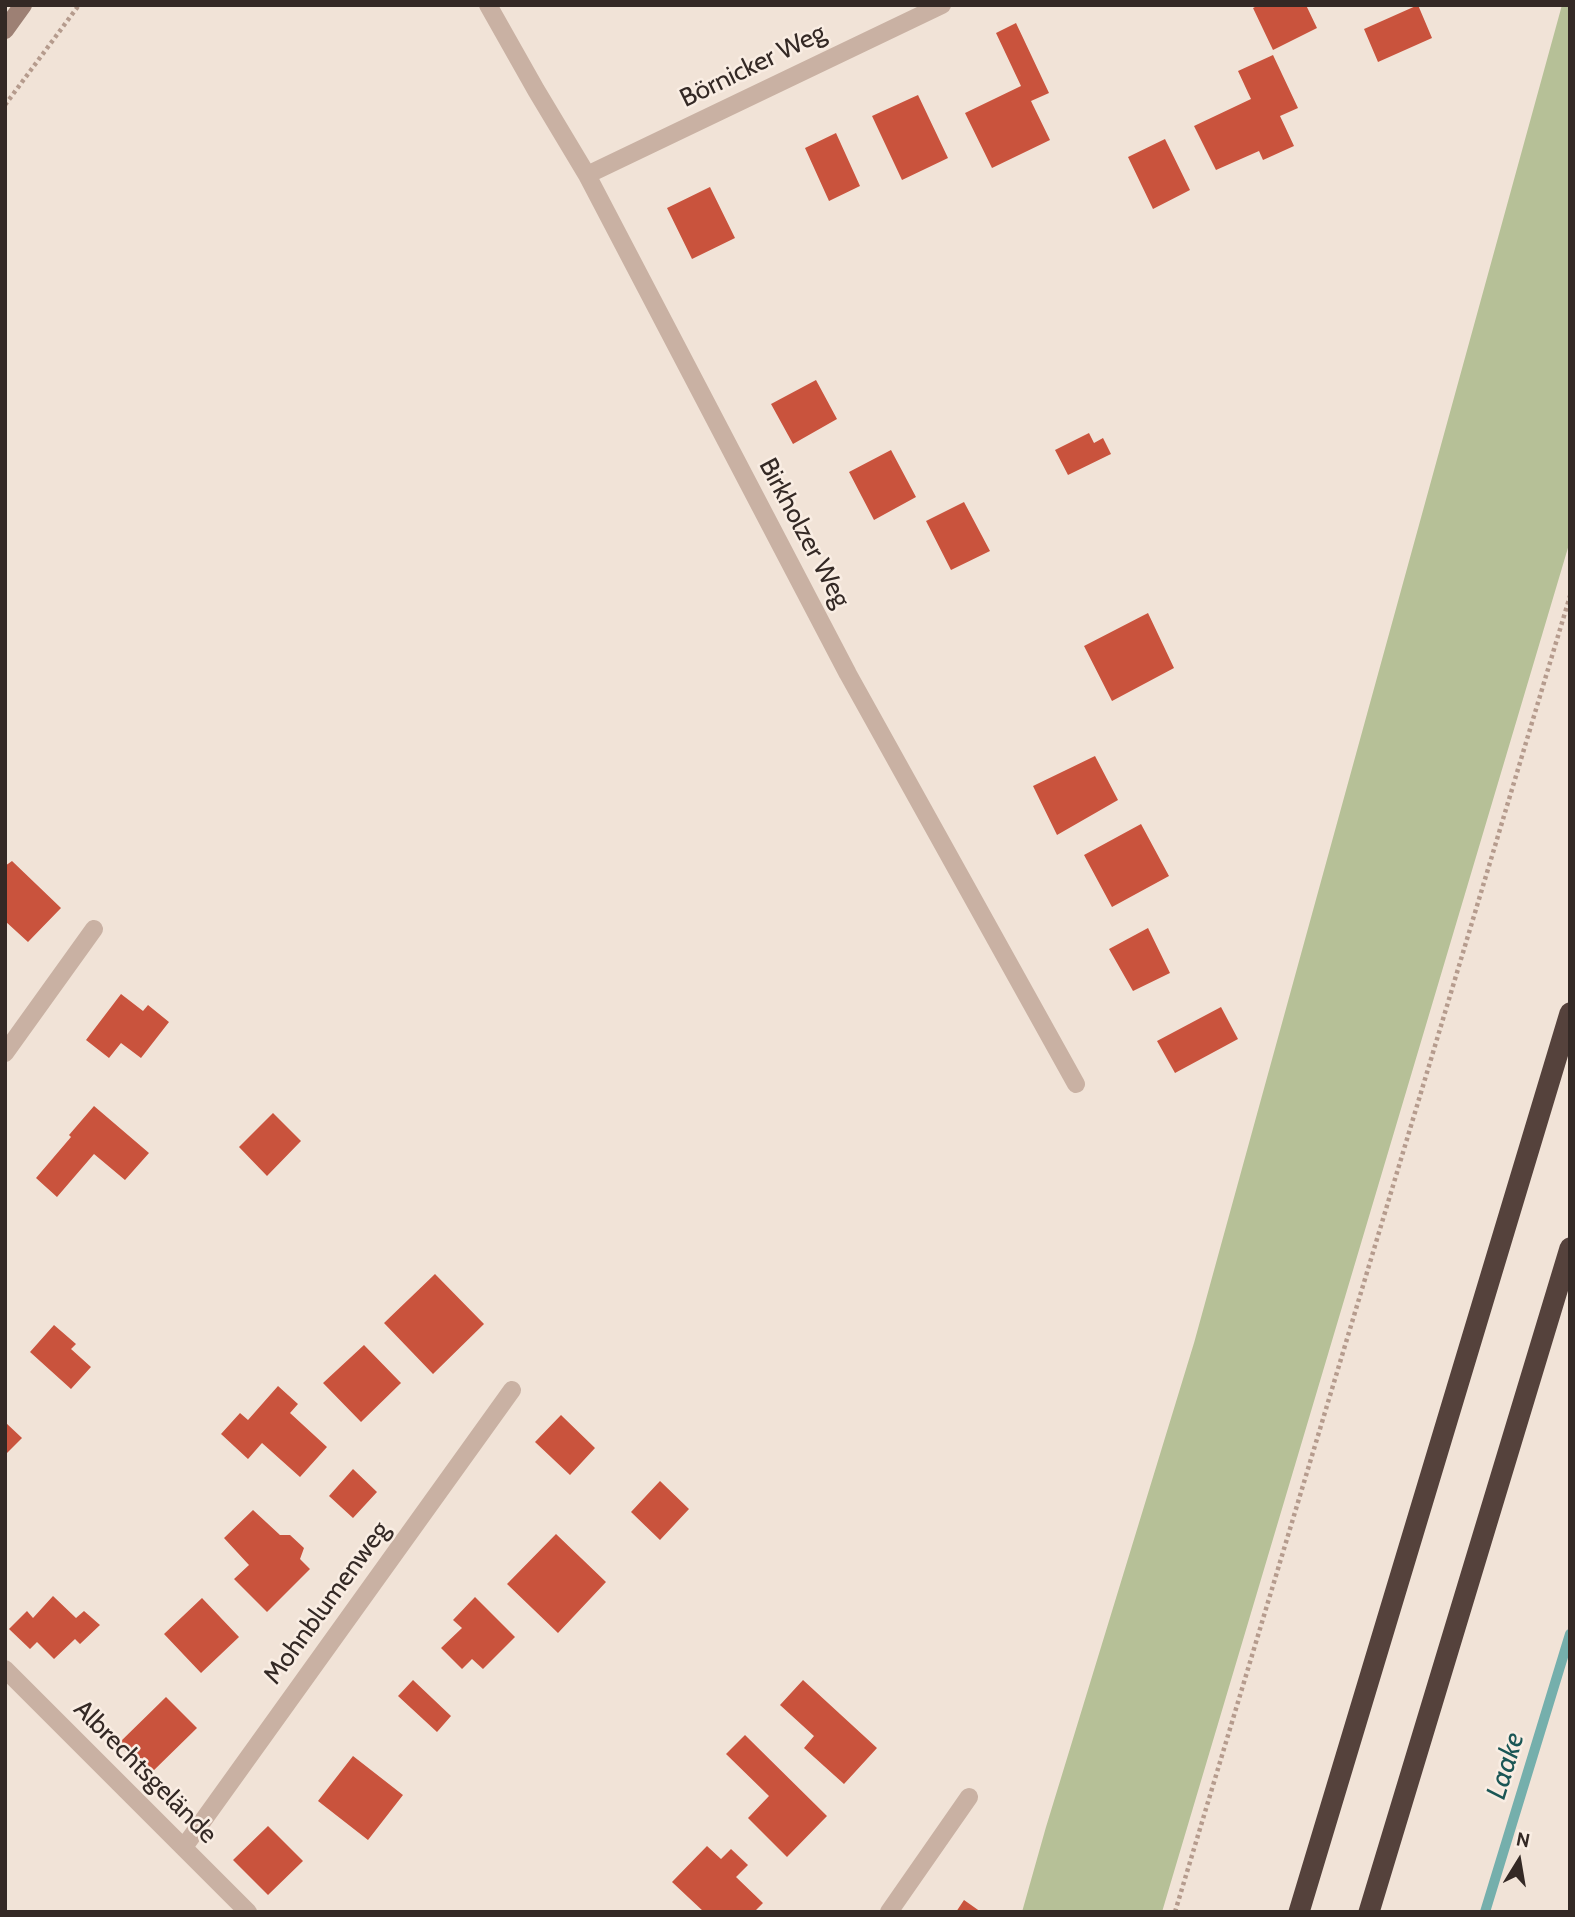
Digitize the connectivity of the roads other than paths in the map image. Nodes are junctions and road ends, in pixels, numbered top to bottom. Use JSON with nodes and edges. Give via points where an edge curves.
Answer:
{"nodes":[{"id":1,"x":23,"y":5,"type":"edge"},
{"id":2,"x":488,"y":5,"type":"edge"},
{"id":3,"x":942,"y":5,"type":"edge"},
{"id":4,"x":5,"y":30,"type":"edge"},
{"id":5,"x":587,"y":175,"type":"junction"},
{"id":6,"x":94,"y":929,"type":"dead end"},
{"id":7,"x":1570,"y":1013,"type":"edge"},
{"id":8,"x":5,"y":1053,"type":"edge"},
{"id":9,"x":1076,"y":1084,"type":"dead end"},
{"id":10,"x":1570,"y":1248,"type":"edge"},
{"id":11,"x":512,"y":1390,"type":"dead end"},
{"id":12,"x":5,"y":1669,"type":"edge"},
{"id":13,"x":969,"y":1797,"type":"dead end"},
{"id":14,"x":184,"y":1847,"type":"junction"},
{"id":15,"x":248,"y":1912,"type":"edge"},
{"id":16,"x":889,"y":1912,"type":"edge"},
{"id":17,"x":1299,"y":1912,"type":"edge"},
{"id":18,"x":1369,"y":1912,"type":"edge"}],
"edges":[{"from":1,"to":4,"type":"main road"},
{"from":2,"to":5,"type":"street","name":"Birkholzer Weg"},
{"from":3,"to":5,"type":"street","name":"Börnicker Weg"},
{"from":5,"to":9,"type":"street","name":"Birkholzer Weg","via":[[848,674]]},
{"from":6,"to":8,"type":"street"},
{"from":7,"to":17,"type":"highway"},
{"from":10,"to":18,"type":"highway"},
{"from":11,"to":14,"type":"street","name":"Mohnblumenweg"},
{"from":12,"to":14,"type":"street","name":"Albrechtsgelände"},
{"from":13,"to":16,"type":"street"},
{"from":14,"to":15,"type":"street","name":"Albrechtsgelände"}]}
